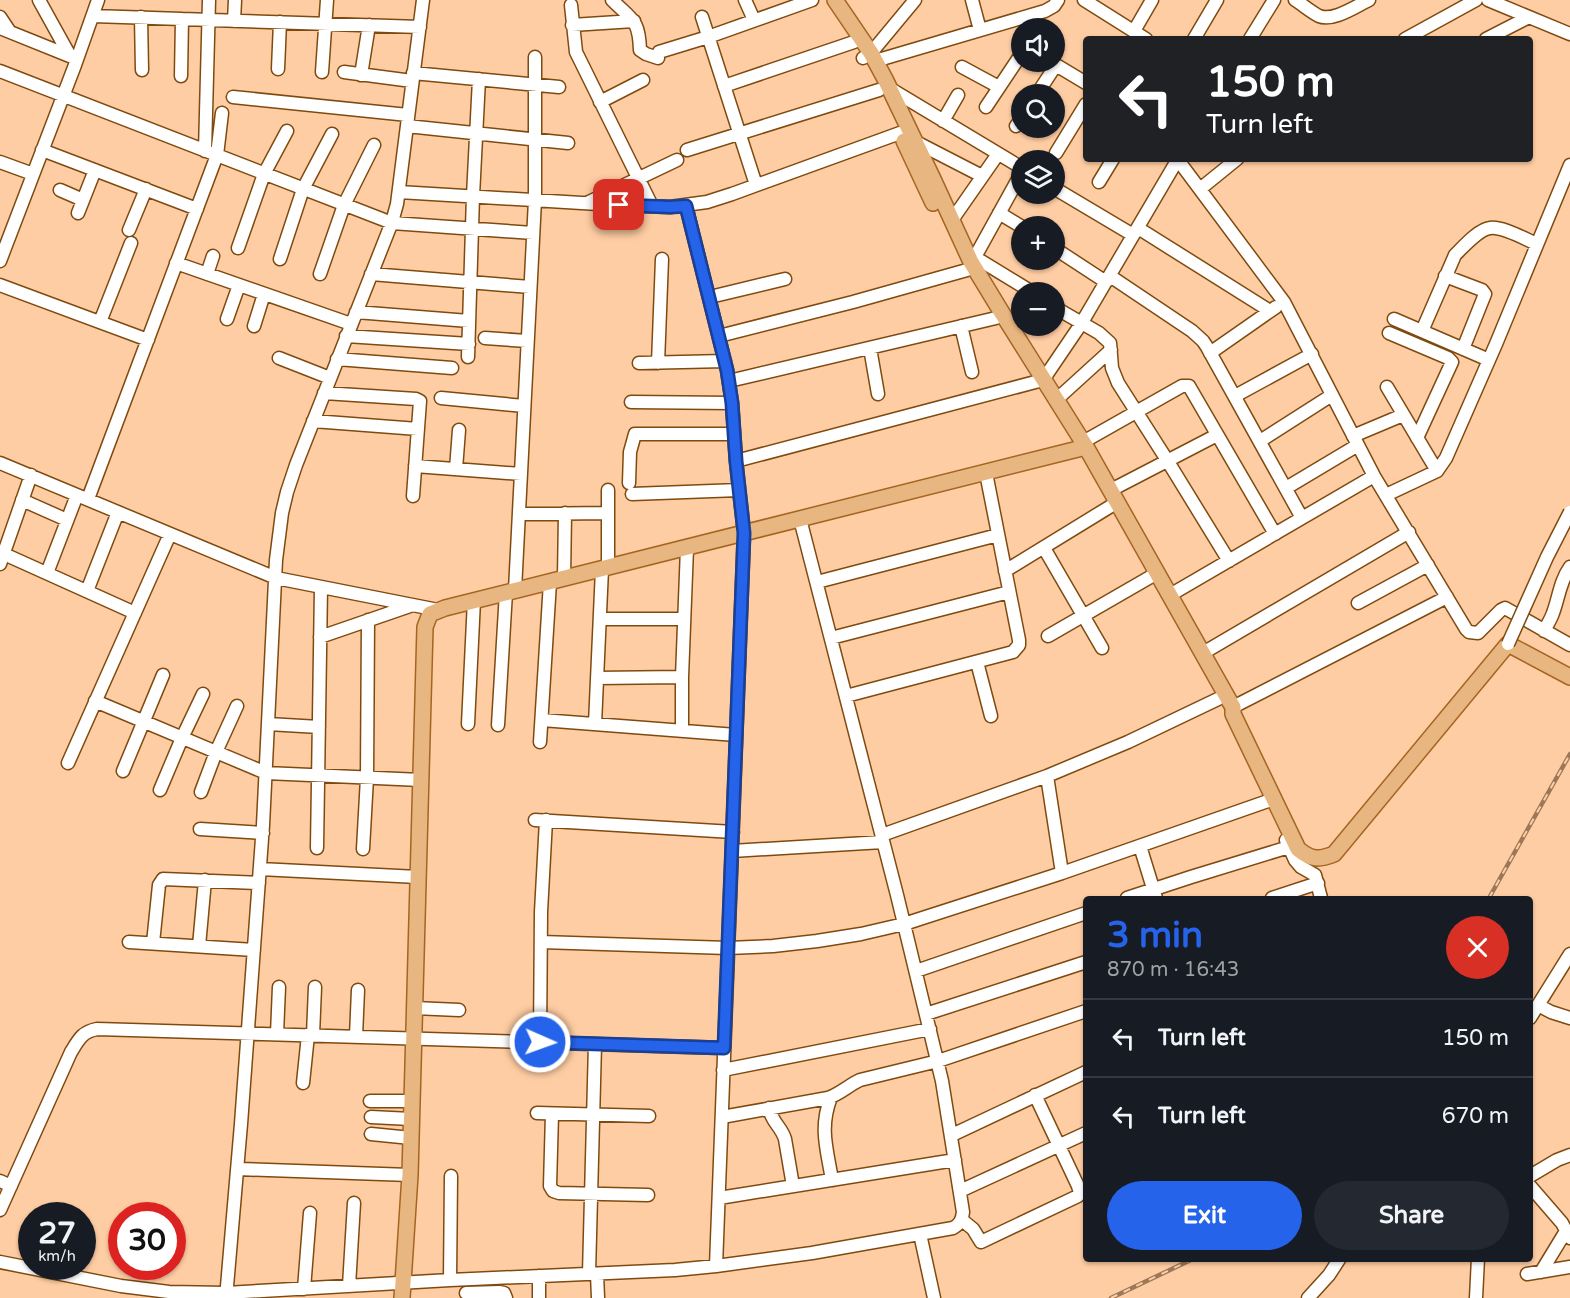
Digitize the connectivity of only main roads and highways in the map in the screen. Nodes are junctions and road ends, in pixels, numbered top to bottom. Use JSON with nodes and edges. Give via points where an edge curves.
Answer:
{"nodes":[{"id":1,"x":823,"y":0,"type":"edge"},
{"id":2,"x":841,"y":2,"type":"edge"},
{"id":3,"x":870,"y":58,"type":"junction"},
{"id":4,"x":884,"y":89,"type":"junction"},
{"id":5,"x":969,"y":259,"type":"junction"},
{"id":6,"x":1039,"y":382,"type":"junction"},
{"id":7,"x":1082,"y":446,"type":"junction"},
{"id":8,"x":1570,"y":677,"type":"edge"},
{"id":9,"x":1228,"y":708,"type":"junction"},
{"id":10,"x":402,"y":1291,"type":"edge"}],
"edges":[{"from":1,"to":3,"type":"main road"},
{"from":2,"to":3,"type":"main road"},
{"from":3,"to":4,"type":"main road"},
{"from":4,"to":5,"type":"main road","via":[[916,142]]},
{"from":4,"to":5,"type":"main road","via":[[900,133],[952,244]]},
{"from":5,"to":6,"type":"main road"},
{"from":5,"to":6,"type":"main road","via":[[996,318]]},
{"from":6,"to":7,"type":"main road"},
{"from":6,"to":7,"type":"main road","via":[[1056,400]]},
{"from":7,"to":9,"type":"main road","via":[[1111,506]]},
{"from":7,"to":9,"type":"main road","via":[[1203,653]]},
{"from":7,"to":10,"type":"main road","via":[[430,614],[425,627],[410,1175]]},
{"from":8,"to":9,"type":"main road","via":[[1508,644],[1334,854],[1323,858],[1294,848]]}]}
